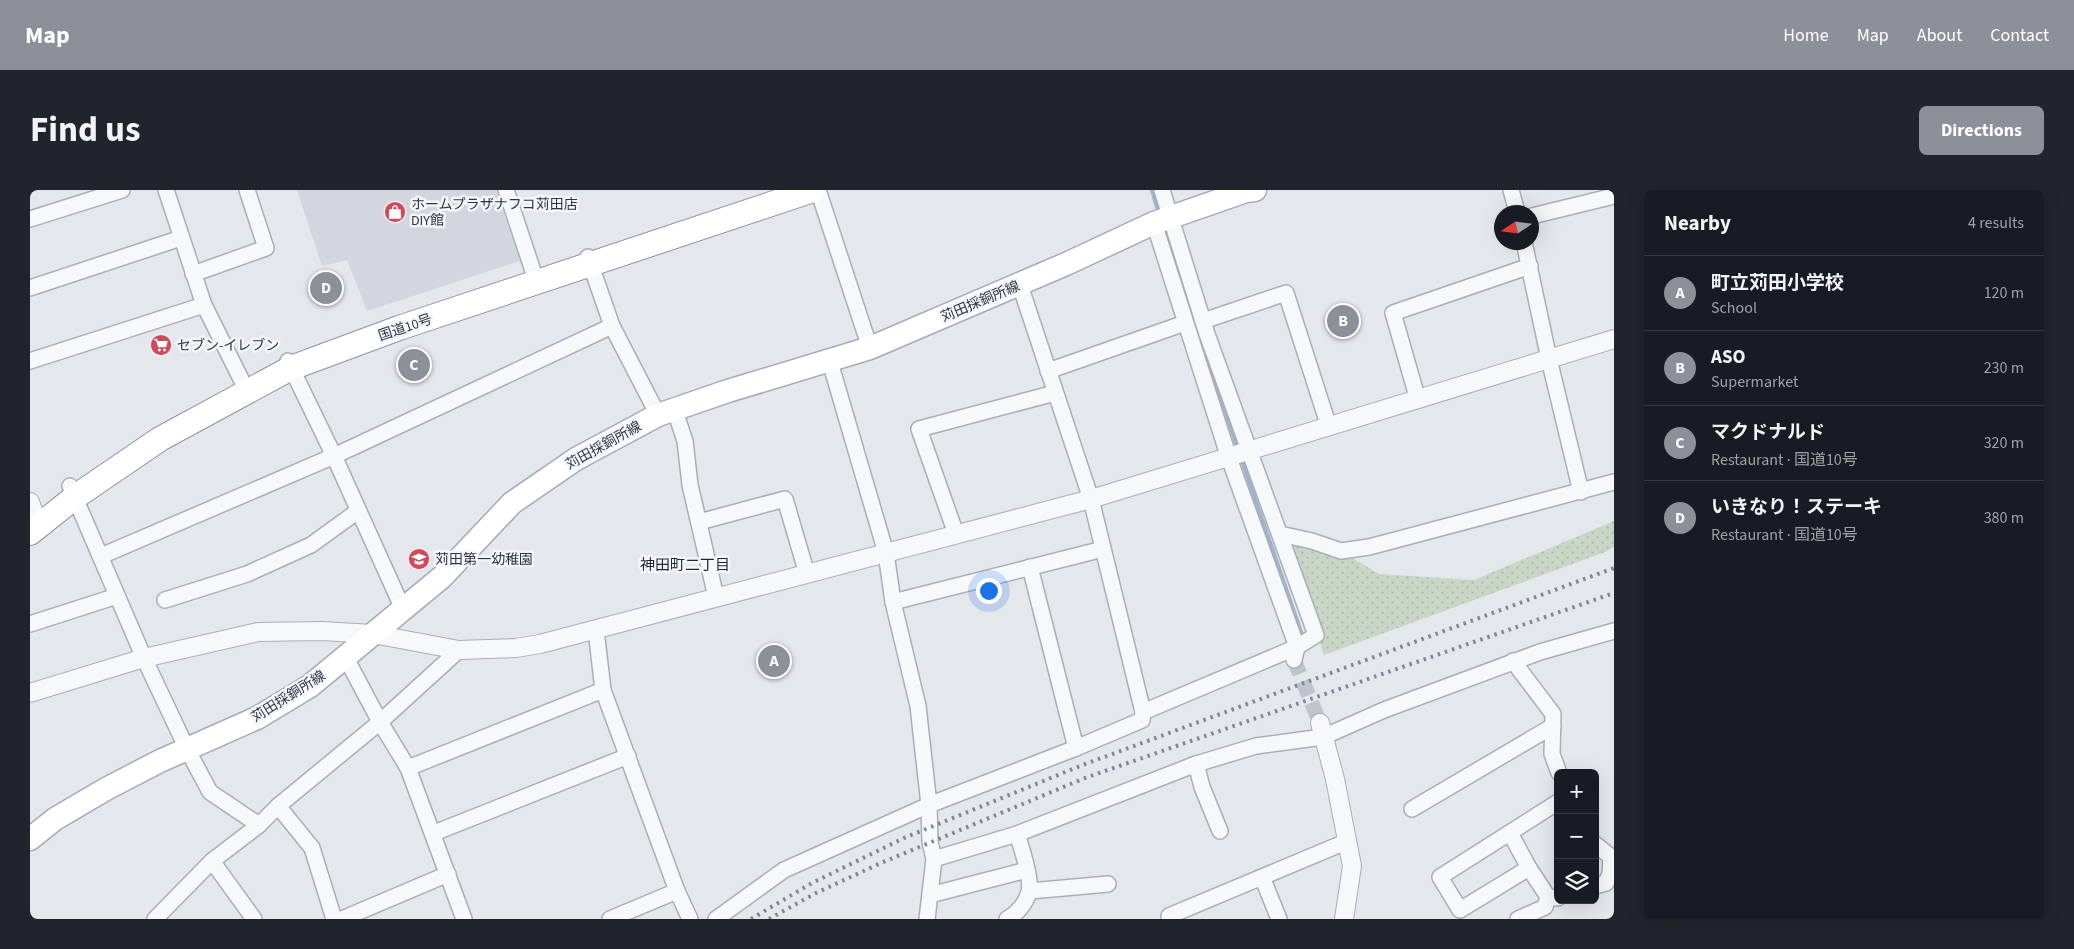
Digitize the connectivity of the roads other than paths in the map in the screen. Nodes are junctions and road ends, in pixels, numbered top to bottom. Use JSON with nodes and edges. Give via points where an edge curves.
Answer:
{"nodes":[{"id":1,"x":122,"y":190,"type":"edge"},
{"id":2,"x":166,"y":190,"type":"edge"},
{"id":3,"x":247,"y":190,"type":"edge"},
{"id":4,"x":506,"y":190,"type":"edge"},
{"id":5,"x":776,"y":190,"type":"edge"},
{"id":6,"x":814,"y":190,"type":"edge"},
{"id":7,"x":818,"y":190,"type":"edge"},
{"id":8,"x":1162,"y":190,"type":"edge"},
{"id":9,"x":1255,"y":190,"type":"edge"},
{"id":10,"x":1511,"y":190,"type":"edge"},
{"id":11,"x":1614,"y":196,"type":"edge"},
{"id":12,"x":1515,"y":205,"type":"edge"},
{"id":13,"x":1539,"y":214,"type":"edge"},
{"id":14,"x":30,"y":219,"type":"edge"},
{"id":15,"x":1163,"y":220,"type":"junction"},
{"id":16,"x":181,"y":238,"type":"junction"},
{"id":17,"x":1526,"y":250,"type":"edge"},
{"id":18,"x":588,"y":259,"type":"junction"},
{"id":19,"x":1530,"y":266,"type":"junction"},
{"id":20,"x":533,"y":271,"type":"junction"},
{"id":21,"x":193,"y":274,"type":"junction"},
{"id":22,"x":1020,"y":285,"type":"junction"},
{"id":23,"x":30,"y":288,"type":"edge"},
{"id":24,"x":204,"y":305,"type":"junction"},
{"id":25,"x":1203,"y":321,"type":"junction"},
{"id":26,"x":1185,"y":324,"type":"junction"},
{"id":27,"x":612,"y":326,"type":"junction"},
{"id":28,"x":1614,"y":339,"type":"edge"},
{"id":29,"x":870,"y":348,"type":"junction"},
{"id":30,"x":1549,"y":359,"type":"junction"},
{"id":31,"x":30,"y":361,"type":"edge"},
{"id":32,"x":830,"y":362,"type":"junction"},
{"id":33,"x":289,"y":364,"type":"junction"},
{"id":34,"x":1048,"y":371,"type":"junction"},
{"id":35,"x":242,"y":381,"type":"junction"},
{"id":36,"x":1055,"y":394,"type":"junction"},
{"id":37,"x":1418,"y":400,"type":"junction"},
{"id":38,"x":666,"y":412,"type":"junction"},
{"id":39,"x":1329,"y":427,"type":"junction"},
{"id":40,"x":1251,"y":451,"type":"junction"},
{"id":41,"x":334,"y":456,"type":"junction"},
{"id":42,"x":1229,"y":458,"type":"junction"},
{"id":43,"x":1614,"y":482,"type":"edge"},
{"id":44,"x":72,"y":491,"type":"junction"},
{"id":45,"x":1581,"y":492,"type":"junction"},
{"id":46,"x":1091,"y":499,"type":"junction"},
{"id":47,"x":358,"y":511,"type":"junction"},
{"id":48,"x":31,"y":513,"type":"edge"},
{"id":49,"x":699,"y":522,"type":"junction"},
{"id":50,"x":956,"y":534,"type":"junction"},
{"id":51,"x":1280,"y":534,"type":"junction"},
{"id":52,"x":1103,"y":549,"type":"junction"},
{"id":53,"x":886,"y":553,"type":"junction"},
{"id":54,"x":101,"y":556,"type":"junction"},
{"id":55,"x":1030,"y":567,"type":"junction"},
{"id":56,"x":807,"y":574,"type":"junction"},
{"id":57,"x":118,"y":596,"type":"junction"},
{"id":58,"x":716,"y":597,"type":"junction"},
{"id":59,"x":165,"y":600,"type":"dead end"},
{"id":60,"x":893,"y":602,"type":"junction"},
{"id":61,"x":403,"y":609,"type":"junction"},
{"id":62,"x":30,"y":624,"type":"edge"},
{"id":63,"x":596,"y":630,"type":"junction"},
{"id":64,"x":1614,"y":631,"type":"edge"},
{"id":65,"x":373,"y":634,"type":"junction"},
{"id":66,"x":459,"y":650,"type":"junction"},
{"id":67,"x":1295,"y":653,"type":"junction"},
{"id":68,"x":144,"y":658,"type":"junction"},
{"id":69,"x":346,"y":658,"type":"junction"},
{"id":70,"x":1513,"y":661,"type":"junction"},
{"id":71,"x":604,"y":690,"type":"junction"},
{"id":72,"x":30,"y":693,"type":"edge"},
{"id":73,"x":1143,"y":712,"type":"junction"},
{"id":74,"x":380,"y":722,"type":"junction"},
{"id":75,"x":1553,"y":726,"type":"junction"},
{"id":76,"x":1321,"y":730,"type":"junction"},
{"id":77,"x":1076,"y":748,"type":"junction"},
{"id":78,"x":187,"y":749,"type":"junction"},
{"id":79,"x":628,"y":756,"type":"junction"},
{"id":80,"x":1196,"y":764,"type":"junction"},
{"id":81,"x":408,"y":768,"type":"junction"},
{"id":82,"x":1558,"y":769,"type":"edge"},
{"id":83,"x":929,"y":805,"type":"junction"},
{"id":84,"x":1554,"y":805,"type":"edge"},
{"id":85,"x":278,"y":806,"type":"junction"},
{"id":86,"x":1412,"y":809,"type":"dead end"},
{"id":87,"x":259,"y":825,"type":"junction"},
{"id":88,"x":1220,"y":830,"type":"dead end"},
{"id":89,"x":434,"y":833,"type":"junction"},
{"id":90,"x":1510,"y":833,"type":"junction"},
{"id":91,"x":1017,"y":834,"type":"junction"},
{"id":92,"x":30,"y":839,"type":"edge"},
{"id":93,"x":1348,"y":841,"type":"junction"},
{"id":94,"x":1599,"y":847,"type":"edge"},
{"id":95,"x":934,"y":859,"type":"junction"},
{"id":96,"x":212,"y":862,"type":"junction"},
{"id":97,"x":1529,"y":868,"type":"junction"},
{"id":98,"x":1026,"y":870,"type":"junction"},
{"id":99,"x":448,"y":874,"type":"junction"},
{"id":100,"x":1262,"y":877,"type":"junction"},
{"id":101,"x":1108,"y":884,"type":"dead end"},
{"id":102,"x":1599,"y":885,"type":"edge"},
{"id":103,"x":677,"y":891,"type":"junction"},
{"id":104,"x":1030,"y":891,"type":"junction"},
{"id":105,"x":930,"y":894,"type":"junction"},
{"id":106,"x":1553,"y":897,"type":"edge"},
{"id":107,"x":155,"y":919,"type":"edge"},
{"id":108,"x":254,"y":919,"type":"edge"},
{"id":109,"x":334,"y":919,"type":"edge"},
{"id":110,"x":342,"y":919,"type":"edge"},
{"id":111,"x":464,"y":919,"type":"edge"},
{"id":112,"x":610,"y":919,"type":"edge"},
{"id":113,"x":690,"y":919,"type":"edge"},
{"id":114,"x":716,"y":919,"type":"edge"},
{"id":115,"x":926,"y":919,"type":"edge"},
{"id":116,"x":1007,"y":919,"type":"edge"},
{"id":117,"x":1170,"y":919,"type":"edge"},
{"id":118,"x":1279,"y":919,"type":"edge"},
{"id":119,"x":1344,"y":919,"type":"edge"},
{"id":120,"x":1518,"y":919,"type":"edge"}],
"edges":[{"from":1,"to":14,"type":"street"},
{"from":2,"to":16,"type":"street"},
{"from":3,"to":21,"type":"street","via":[[266,248]]},
{"from":4,"to":20,"type":"street"},
{"from":5,"to":18,"type":"highway","name":"国道10号"},
{"from":6,"to":18,"type":"highway","name":"国道10号"},
{"from":7,"to":29,"type":"street"},
{"from":8,"to":15,"type":"street"},
{"from":9,"to":15,"type":"main road","name":"苅田採銅所線"},
{"from":10,"to":12,"type":"street"},
{"from":11,"to":13,"type":"street"},
{"from":15,"to":22,"type":"main road","name":"苅田採銅所線"},
{"from":15,"to":25,"type":"street"},
{"from":15,"to":26,"type":"street"},
{"from":16,"to":21,"type":"street"},
{"from":16,"to":23,"type":"street"},
{"from":17,"to":19,"type":"street"},
{"from":18,"to":20,"type":"highway","name":"国道10号"},
{"from":18,"to":27,"type":"street"},
{"from":18,"to":33,"type":"highway","name":"国道10号"},
{"from":19,"to":30,"type":"street"},
{"from":19,"to":37,"type":"street","via":[[1393,312]]},
{"from":20,"to":33,"type":"highway","name":"国道10号","via":[[404,314]]},
{"from":21,"to":24,"type":"street"},
{"from":22,"to":29,"type":"main road","name":"苅田採銅所線"},
{"from":22,"to":34,"type":"street"},
{"from":24,"to":31,"type":"street"},
{"from":24,"to":35,"type":"street"},
{"from":25,"to":39,"type":"street","via":[[1286,292]]},
{"from":25,"to":40,"type":"street"},
{"from":26,"to":34,"type":"street"},
{"from":26,"to":42,"type":"street"},
{"from":27,"to":38,"type":"street"},
{"from":27,"to":41,"type":"street"},
{"from":28,"to":30,"type":"street"},
{"from":29,"to":32,"type":"main road","name":"苅田採銅所線"},
{"from":30,"to":37,"type":"street"},
{"from":30,"to":45,"type":"street"},
{"from":32,"to":38,"type":"main road","name":"苅田採銅所線"},
{"from":32,"to":53,"type":"street"},
{"from":33,"to":35,"type":"highway","name":"国道10号"},
{"from":33,"to":41,"type":"street"},
{"from":33,"to":44,"type":"highway","name":"国道10号"},
{"from":34,"to":36,"type":"street"},
{"from":35,"to":44,"type":"highway","name":"国道10号","via":[[180,413]]},
{"from":36,"to":46,"type":"street"},
{"from":36,"to":50,"type":"street","via":[[919,429]]},
{"from":37,"to":39,"type":"street"},
{"from":38,"to":49,"type":"street","via":[[685,441]]},
{"from":38,"to":61,"type":"main road","name":"苅田採銅所線","via":[[576,459],[512,502],[442,577]]},
{"from":39,"to":40,"type":"street"},
{"from":40,"to":42,"type":"street"},
{"from":40,"to":51,"type":"street"},
{"from":41,"to":47,"type":"street"},
{"from":41,"to":54,"type":"street"},
{"from":42,"to":46,"type":"street"},
{"from":42,"to":67,"type":"street"},
{"from":43,"to":45,"type":"street"},
{"from":44,"to":48,"type":"highway","name":"国道10号"},
{"from":44,"to":54,"type":"street"},
{"from":45,"to":51,"type":"street","via":[[1369,547],[1341,551]]},
{"from":46,"to":50,"type":"street"},
{"from":46,"to":52,"type":"street"},
{"from":47,"to":59,"type":"street","via":[[311,545],[247,574]]},
{"from":47,"to":61,"type":"street"},
{"from":49,"to":56,"type":"street","via":[[785,499]]},
{"from":49,"to":58,"type":"street"},
{"from":50,"to":53,"type":"street"},
{"from":51,"to":67,"type":"street","via":[[1316,635]]},
{"from":52,"to":55,"type":"street"},
{"from":52,"to":73,"type":"street"},
{"from":53,"to":56,"type":"street"},
{"from":53,"to":60,"type":"street"},
{"from":54,"to":57,"type":"street"},
{"from":55,"to":60,"type":"street"},
{"from":55,"to":77,"type":"street"},
{"from":56,"to":58,"type":"street"},
{"from":57,"to":62,"type":"street"},
{"from":57,"to":68,"type":"street"},
{"from":58,"to":63,"type":"street"},
{"from":60,"to":83,"type":"street","via":[[918,706]]},
{"from":61,"to":65,"type":"main road","name":"苅田採銅所線"},
{"from":63,"to":66,"type":"street","via":[[516,648]]},
{"from":63,"to":71,"type":"street"},
{"from":64,"to":70,"type":"street"},
{"from":65,"to":66,"type":"street"},
{"from":65,"to":68,"type":"street","via":[[258,632]]},
{"from":65,"to":69,"type":"main road","name":"苅田採銅所線"},
{"from":66,"to":74,"type":"street"},
{"from":67,"to":73,"type":"street"},
{"from":68,"to":72,"type":"street"},
{"from":68,"to":78,"type":"street"},
{"from":69,"to":74,"type":"street"},
{"from":69,"to":78,"type":"main road","name":"苅田採銅所線","via":[[310,686],[257,718]]},
{"from":70,"to":75,"type":"street","via":[[1553,714]]},
{"from":70,"to":76,"type":"street"},
{"from":71,"to":79,"type":"street"},
{"from":71,"to":81,"type":"street"},
{"from":73,"to":77,"type":"street","via":[[1142,720]]},
{"from":74,"to":81,"type":"street"},
{"from":74,"to":85,"type":"street"},
{"from":75,"to":82,"type":"street","via":[[1552,754]]},
{"from":75,"to":86,"type":"street"},
{"from":76,"to":80,"type":"street"},
{"from":76,"to":93,"type":"street"},
{"from":77,"to":83,"type":"street"},
{"from":78,"to":87,"type":"street","via":[[210,792]]},
{"from":78,"to":92,"type":"main road","name":"苅田採銅所線","via":[[106,789]]},
{"from":79,"to":89,"type":"street"},
{"from":79,"to":103,"type":"street"},
{"from":80,"to":88,"type":"street","via":[[1202,788]]},
{"from":80,"to":91,"type":"street"},
{"from":81,"to":89,"type":"street"},
{"from":83,"to":95,"type":"street"},
{"from":83,"to":114,"type":"street","via":[[784,870]]},
{"from":84,"to":90,"type":"street"},
{"from":85,"to":87,"type":"street"},
{"from":85,"to":109,"type":"street","via":[[312,848]]},
{"from":87,"to":96,"type":"street"},
{"from":89,"to":99,"type":"street"},
{"from":90,"to":97,"type":"street"},
{"from":90,"to":97,"type":"street","via":[[1440,877],[1460,910]]},
{"from":91,"to":95,"type":"street"},
{"from":91,"to":98,"type":"street"},
{"from":93,"to":100,"type":"street"},
{"from":93,"to":119,"type":"street","via":[[1352,866]]},
{"from":94,"to":102,"type":"street","via":[[1611,857],[1610,874],[1606,883]]},
{"from":95,"to":105,"type":"street"},
{"from":96,"to":107,"type":"street"},
{"from":96,"to":108,"type":"street"},
{"from":97,"to":106,"type":"street"},
{"from":98,"to":104,"type":"street"},
{"from":98,"to":105,"type":"street"},
{"from":99,"to":110,"type":"street"},
{"from":99,"to":111,"type":"street"},
{"from":100,"to":117,"type":"street","via":[[1169,916]]},
{"from":100,"to":118,"type":"street"},
{"from":101,"to":104,"type":"street"},
{"from":103,"to":112,"type":"street"},
{"from":103,"to":113,"type":"street"},
{"from":104,"to":116,"type":"street","via":[[1016,914]]},
{"from":105,"to":115,"type":"street"},
{"from":106,"to":120,"type":"street","via":[[1545,907]]}]}
